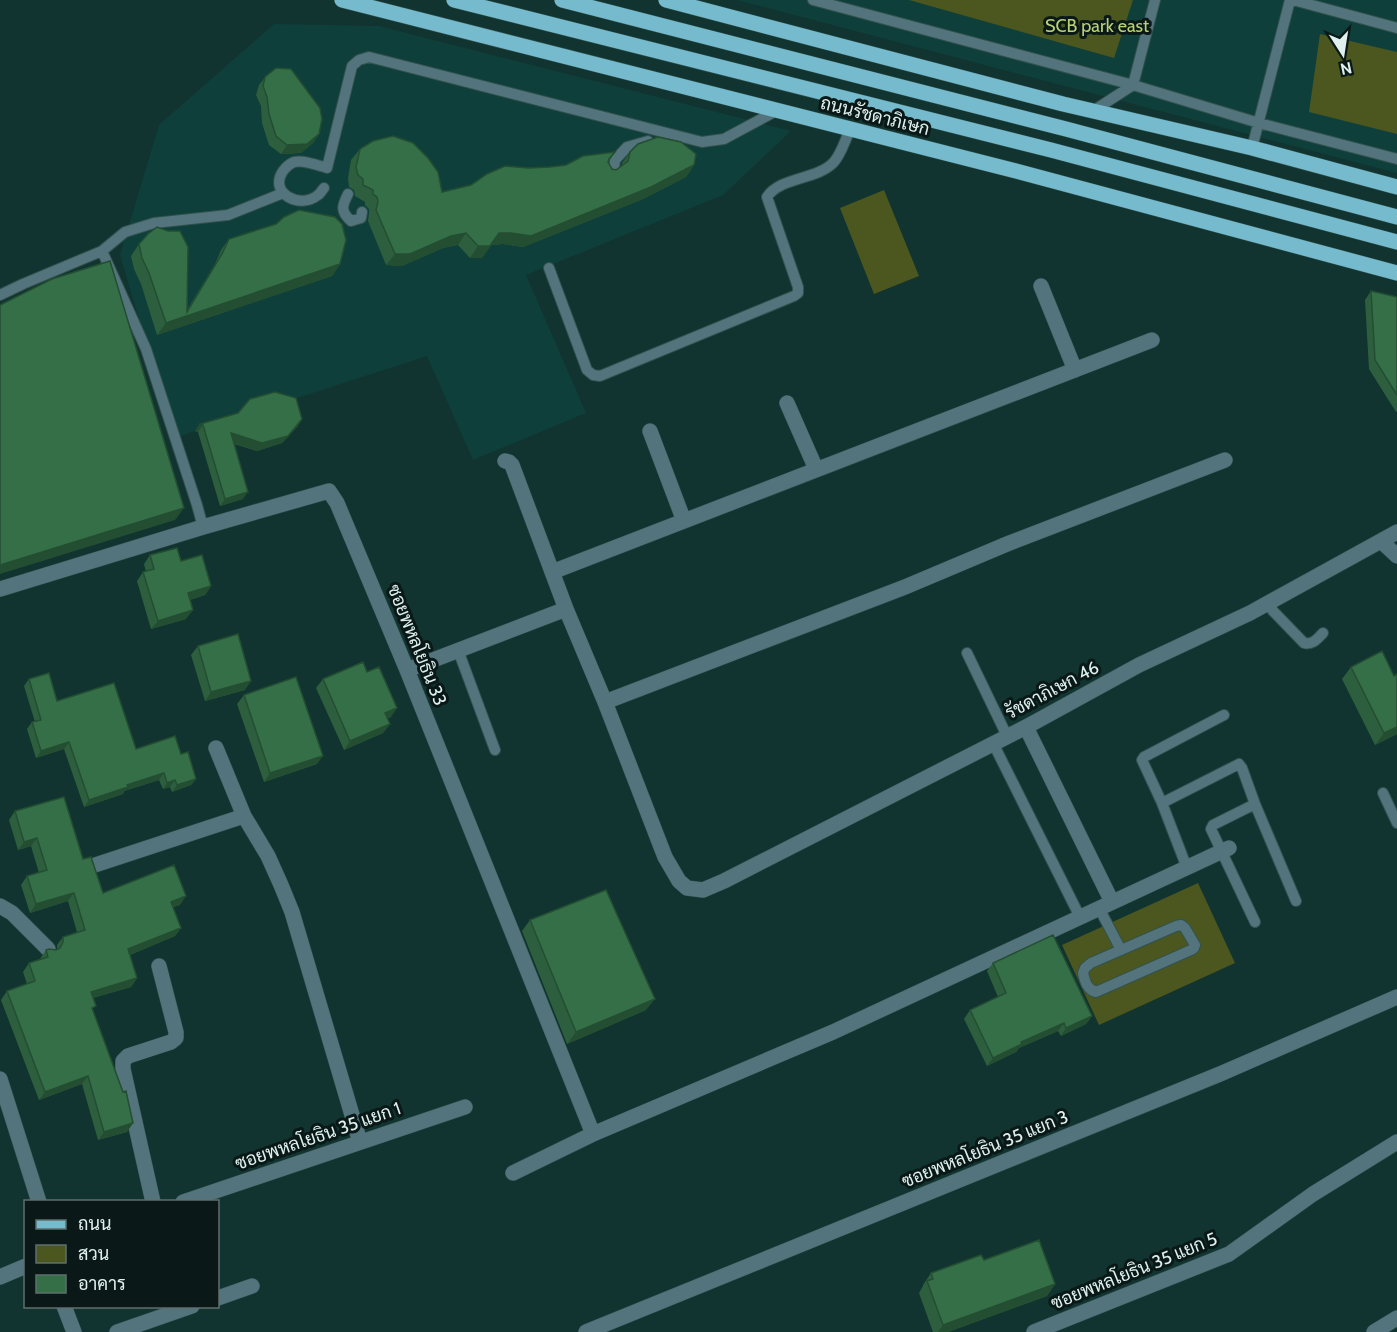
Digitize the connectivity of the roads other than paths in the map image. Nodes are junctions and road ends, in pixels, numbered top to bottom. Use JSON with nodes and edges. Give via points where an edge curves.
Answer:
{"nodes":[{"id":1,"x":342,"y":0,"type":"edge"},
{"id":2,"x":454,"y":0,"type":"edge"},
{"id":3,"x":562,"y":0,"type":"edge"},
{"id":4,"x":666,"y":0,"type":"edge"},
{"id":5,"x":813,"y":0,"type":"edge"},
{"id":6,"x":1155,"y":0,"type":"edge"},
{"id":7,"x":1291,"y":0,"type":"edge"},
{"id":8,"x":1397,"y":28,"type":"edge"},
{"id":9,"x":1133,"y":85,"type":"junction"},
{"id":10,"x":776,"y":111,"type":"junction"},
{"id":11,"x":1093,"y":111,"type":"junction"},
{"id":12,"x":1259,"y":123,"type":"junction"},
{"id":13,"x":850,"y":130,"type":"junction"},
{"id":14,"x":675,"y":146,"type":"edge"},
{"id":15,"x":1252,"y":148,"type":"junction"},
{"id":16,"x":1397,"y":159,"type":"edge"},
{"id":17,"x":607,"y":174,"type":"edge"},
{"id":18,"x":1397,"y":187,"type":"edge"},
{"id":19,"x":324,"y":188,"type":"dead end"},
{"id":20,"x":283,"y":193,"type":"junction"},
{"id":21,"x":348,"y":194,"type":"dead end"},
{"id":22,"x":362,"y":212,"type":"dead end"},
{"id":23,"x":1397,"y":217,"type":"edge"},
{"id":24,"x":1397,"y":242,"type":"edge"},
{"id":25,"x":102,"y":251,"type":"junction"},
{"id":26,"x":549,"y":268,"type":"dead end"},
{"id":27,"x":1397,"y":273,"type":"edge"},
{"id":28,"x":1041,"y":286,"type":"dead end"},
{"id":29,"x":0,"y":295,"type":"edge"},
{"id":30,"x":1152,"y":340,"type":"dead end"},
{"id":31,"x":1075,"y":370,"type":"junction"},
{"id":32,"x":787,"y":403,"type":"dead end"},
{"id":33,"x":650,"y":431,"type":"dead end"},
{"id":34,"x":505,"y":460,"type":"dead end"},
{"id":35,"x":1225,"y":460,"type":"dead end"},
{"id":36,"x":816,"y":470,"type":"junction"},
{"id":37,"x":684,"y":521,"type":"junction"},
{"id":38,"x":203,"y":527,"type":"junction"},
{"id":39,"x":1397,"y":532,"type":"edge"},
{"id":40,"x":1381,"y":541,"type":"junction"},
{"id":41,"x":1397,"y":556,"type":"edge"},
{"id":42,"x":552,"y":572,"type":"junction"},
{"id":43,"x":0,"y":589,"type":"edge"},
{"id":44,"x":1268,"y":603,"type":"junction"},
{"id":45,"x":566,"y":609,"type":"junction"},
{"id":46,"x":1323,"y":633,"type":"dead end"},
{"id":47,"x":458,"y":650,"type":"junction"},
{"id":48,"x":967,"y":653,"type":"dead end"},
{"id":49,"x":407,"y":670,"type":"junction"},
{"id":50,"x":605,"y":702,"type":"junction"},
{"id":51,"x":1224,"y":715,"type":"dead end"},
{"id":52,"x":1026,"y":727,"type":"junction"},
{"id":53,"x":1000,"y":739,"type":"junction"},
{"id":54,"x":216,"y":748,"type":"dead end"},
{"id":55,"x":495,"y":750,"type":"dead end"},
{"id":56,"x":1383,"y":793,"type":"dead end"},
{"id":57,"x":1162,"y":803,"type":"junction"},
{"id":58,"x":1255,"y":804,"type":"junction"},
{"id":59,"x":244,"y":816,"type":"junction"},
{"id":60,"x":1397,"y":823,"type":"edge"},
{"id":61,"x":1226,"y":850,"type":"junction"},
{"id":62,"x":95,"y":865,"type":"edge"},
{"id":63,"x":1187,"y":868,"type":"junction"},
{"id":64,"x":1296,"y":901,"type":"dead end"},
{"id":65,"x":1106,"y":905,"type":"junction"},
{"id":66,"x":0,"y":906,"type":"edge"},
{"id":67,"x":1080,"y":917,"type":"junction"},
{"id":68,"x":1255,"y":922,"type":"dead end"},
{"id":69,"x":48,"y":950,"type":"edge"},
{"id":70,"x":1121,"y":950,"type":"junction"},
{"id":71,"x":159,"y":966,"type":"dead end"},
{"id":72,"x":1397,"y":997,"type":"edge"},
{"id":73,"x":0,"y":1079,"type":"edge"},
{"id":74,"x":465,"y":1107,"type":"dead end"},
{"id":75,"x":593,"y":1134,"type":"junction"},
{"id":76,"x":360,"y":1142,"type":"junction"},
{"id":77,"x":1397,"y":1142,"type":"edge"},
{"id":78,"x":513,"y":1173,"type":"dead end"},
{"id":79,"x":38,"y":1200,"type":"edge"},
{"id":80,"x":153,"y":1200,"type":"edge"},
{"id":81,"x":189,"y":1200,"type":"edge"},
{"id":82,"x":24,"y":1267,"type":"edge"},
{"id":83,"x":0,"y":1277,"type":"edge"},
{"id":84,"x":252,"y":1286,"type":"dead end"},
{"id":85,"x":219,"y":1298,"type":"edge"},
{"id":86,"x":65,"y":1308,"type":"edge"},
{"id":87,"x":186,"y":1308,"type":"edge"},
{"id":88,"x":1397,"y":1318,"type":"edge"},
{"id":89,"x":74,"y":1332,"type":"edge"},
{"id":90,"x":117,"y":1332,"type":"edge"},
{"id":91,"x":586,"y":1332,"type":"edge"},
{"id":92,"x":1034,"y":1332,"type":"edge"},
{"id":93,"x":1374,"y":1332,"type":"edge"}],
"edges":[{"from":1,"to":10,"type":"main road","name":"ถนนรัชดาภิเษก"},
{"from":2,"to":24,"type":"main road","name":"ถนนรัชดาภิเษก","via":[[1051,150]]},
{"from":3,"to":23,"type":"main road","name":"ถนนรัชดาภิเษก"},
{"from":4,"to":11,"type":"main road"},
{"from":5,"to":9,"type":"lane"},
{"from":6,"to":9,"type":"lane"},
{"from":7,"to":8,"type":"lane"},
{"from":7,"to":12,"type":"lane"},
{"from":9,"to":11,"type":"lane"},
{"from":9,"to":12,"type":"lane"},
{"from":10,"to":13,"type":"main road","name":"ถนนรัชดาภิเษก"},
{"from":10,"to":20,"type":"lane","via":[[724,139],[702,142],[369,57],[352,66],[327,168],[303,162],[290,164],[284,168],[279,183]]},
{"from":11,"to":15,"type":"main road"},
{"from":12,"to":15,"type":"lane"},
{"from":12,"to":16,"type":"lane"},
{"from":13,"to":26,"type":"lane","via":[[827,169],[775,188],[767,197],[798,287],[794,296],[600,376],[587,370]]},
{"from":13,"to":27,"type":"main road","name":"ถนนรัชดาภิเษก"},
{"from":14,"to":17,"type":"lane","via":[[649,141],[627,147]]},
{"from":15,"to":18,"type":"main road"},
{"from":19,"to":20,"type":"lane","via":[[318,195],[301,201]]},
{"from":20,"to":25,"type":"lane","via":[[228,215],[154,223],[125,232]]},
{"from":21,"to":22,"type":"lane","via":[[342,206],[348,218],[361,218]]},
{"from":25,"to":29,"type":"lane"},
{"from":25,"to":38,"type":"lane","via":[[146,350]]},
{"from":28,"to":31,"type":"street"},
{"from":30,"to":31,"type":"street"},
{"from":31,"to":36,"type":"street"},
{"from":32,"to":36,"type":"street"},
{"from":33,"to":37,"type":"street"},
{"from":34,"to":42,"type":"street","name":"รัชดาภิเษก 46","via":[[512,465]]},
{"from":35,"to":50,"type":"street"},
{"from":36,"to":37,"type":"street"},
{"from":37,"to":42,"type":"street"},
{"from":38,"to":43,"type":"street","name":"ซอยพหลโยธิน 33"},
{"from":38,"to":49,"type":"street","name":"ซอยพหลโยธิน 33","via":[[329,491]]},
{"from":39,"to":40,"type":"street","name":"รัชดาภิเษก 46"},
{"from":40,"to":41,"type":"street"},
{"from":40,"to":44,"type":"street","name":"รัชดาภิเษก 46"},
{"from":42,"to":45,"type":"street","name":"รัชดาภิเษก 46"},
{"from":44,"to":46,"type":"lane","via":[[1304,644],[1315,642]]},
{"from":44,"to":52,"type":"street","name":"รัชดาภิเษก 46","via":[[1139,665]]},
{"from":45,"to":47,"type":"street"},
{"from":45,"to":50,"type":"street","name":"รัชดาภิเษก 46"},
{"from":47,"to":49,"type":"street"},
{"from":47,"to":55,"type":"lane"},
{"from":48,"to":53,"type":"lane"},
{"from":49,"to":75,"type":"street","name":"ซอยพหลโยธิน 33"},
{"from":50,"to":53,"type":"street","name":"รัชดาภิเษก 46","via":[[665,857],[679,881],[687,888],[702,890]]},
{"from":51,"to":57,"type":"lane","via":[[1144,757],[1143,764]]},
{"from":52,"to":53,"type":"street","name":"รัชดาภิเษก 46"},
{"from":52,"to":65,"type":"street"},
{"from":53,"to":67,"type":"lane"},
{"from":54,"to":59,"type":"street"},
{"from":56,"to":60,"type":"lane"},
{"from":57,"to":58,"type":"lane","via":[[1239,764]]},
{"from":57,"to":63,"type":"lane"},
{"from":58,"to":61,"type":"lane","via":[[1213,825],[1211,829]]},
{"from":58,"to":64,"type":"lane"},
{"from":59,"to":62,"type":"street"},
{"from":59,"to":76,"type":"street","via":[[268,856],[292,912]]},
{"from":61,"to":63,"type":"street"},
{"from":61,"to":68,"type":"lane"},
{"from":63,"to":65,"type":"street"},
{"from":65,"to":67,"type":"street"},
{"from":65,"to":70,"type":"lane"},
{"from":66,"to":69,"type":"street"},
{"from":67,"to":75,"type":"street","via":[[833,1032]]},
{"from":70,"to":70,"type":"lane","via":[[1181,925],[1195,945],[1091,991],[1083,973],[1085,968]]},
{"from":71,"to":80,"type":"street","via":[[176,1038],[123,1061]]},
{"from":72,"to":91,"type":"street","name":"ซอยพหลโยธิน 35 แยก 3","via":[[1220,1074]]},
{"from":73,"to":79,"type":"street"},
{"from":74,"to":76,"type":"street","name":"ซอยพหลโยธิน 35 แยก 1"},
{"from":75,"to":78,"type":"street"},
{"from":76,"to":81,"type":"street","name":"ซอยพหลโยธิน 35 แยก 1"},
{"from":77,"to":92,"type":"street","name":"ซอยพหลโยธิน 35 แยก 5","via":[[1313,1194],[1229,1254]]},
{"from":82,"to":83,"type":"street"},
{"from":84,"to":85,"type":"street"},
{"from":86,"to":89,"type":"street"},
{"from":87,"to":90,"type":"street"},
{"from":88,"to":93,"type":"street"}]}
